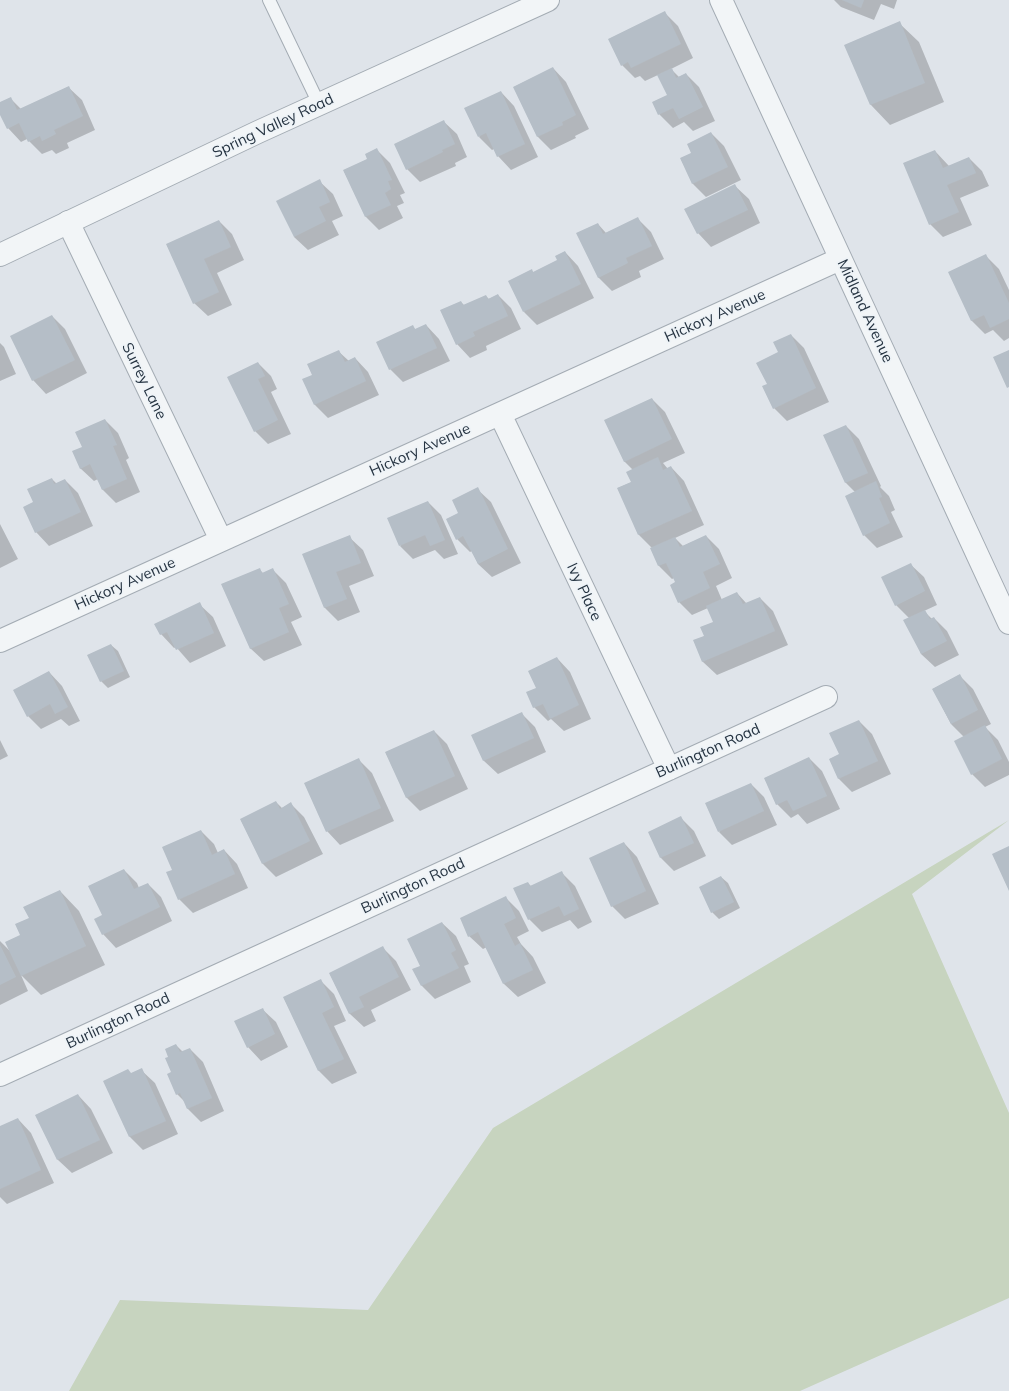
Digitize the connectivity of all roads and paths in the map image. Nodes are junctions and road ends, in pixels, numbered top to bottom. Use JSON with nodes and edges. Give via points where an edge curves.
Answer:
{"nodes":[{"id":1,"x":269,"y":0,"type":"edge"},
{"id":2,"x":548,"y":0,"type":"edge"},
{"id":3,"x":720,"y":0,"type":"edge"},
{"id":4,"x":319,"y":104,"type":"junction"},
{"id":5,"x":68,"y":222,"type":"junction"},
{"id":6,"x":0,"y":255,"type":"edge"},
{"id":7,"x":840,"y":259,"type":"junction"},
{"id":8,"x":500,"y":414,"type":"junction"},
{"id":9,"x":221,"y":540,"type":"junction"},
{"id":10,"x":1009,"y":623,"type":"edge"},
{"id":11,"x":0,"y":641,"type":"edge"},
{"id":12,"x":826,"y":698,"type":"dead end"},
{"id":13,"x":669,"y":769,"type":"junction"},
{"id":14,"x":0,"y":1075,"type":"edge"}],
"edges":[{"from":1,"to":4,"type":"lane"},
{"from":2,"to":4,"type":"street","name":"Spring Valley Road"},
{"from":3,"to":7,"type":"street","name":"Midland Avenue"},
{"from":4,"to":5,"type":"street","name":"Spring Valley Road"},
{"from":5,"to":6,"type":"street","name":"Spring Valley Road"},
{"from":5,"to":9,"type":"street","name":"Surrey Lane"},
{"from":7,"to":8,"type":"street","name":"Hickory Avenue"},
{"from":7,"to":10,"type":"street","name":"Midland Avenue"},
{"from":8,"to":9,"type":"street","name":"Hickory Avenue"},
{"from":8,"to":13,"type":"street","name":"Ivy Place"},
{"from":9,"to":11,"type":"street","name":"Hickory Avenue"},
{"from":12,"to":13,"type":"street","name":"Burlington Road"},
{"from":13,"to":14,"type":"street","name":"Burlington Road"}]}
